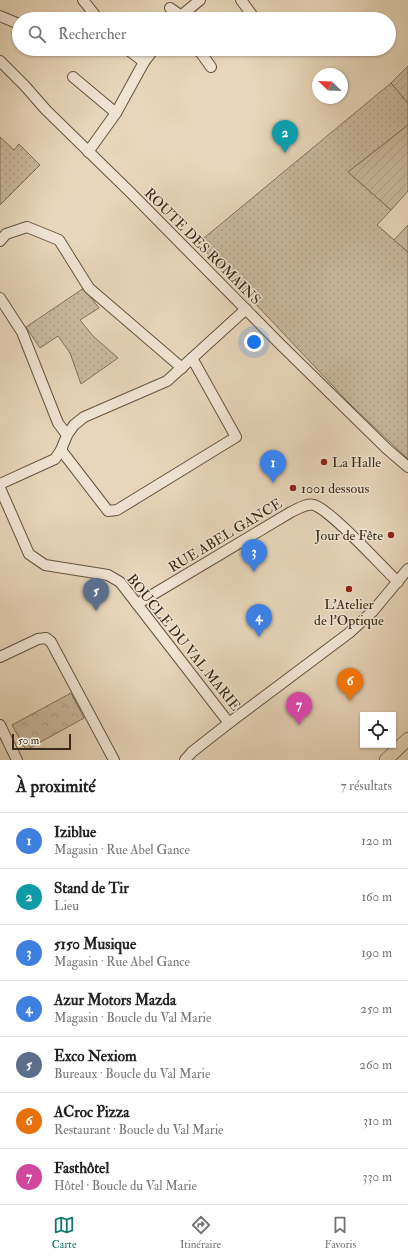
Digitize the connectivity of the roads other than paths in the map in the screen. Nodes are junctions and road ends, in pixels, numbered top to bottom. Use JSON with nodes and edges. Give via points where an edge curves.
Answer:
{"nodes":[{"id":1,"x":83,"y":0,"type":"edge"},
{"id":2,"x":200,"y":0,"type":"edge"},
{"id":3,"x":241,"y":0,"type":"edge"},
{"id":4,"x":170,"y":8,"type":"dead end"},
{"id":5,"x":92,"y":12,"type":"edge"},
{"id":6,"x":174,"y":12,"type":"edge"},
{"id":7,"x":184,"y":12,"type":"edge"},
{"id":8,"x":250,"y":12,"type":"edge"},
{"id":9,"x":0,"y":16,"type":"edge"},
{"id":10,"x":12,"y":21,"type":"edge"},
{"id":11,"x":136,"y":56,"type":"edge"},
{"id":12,"x":149,"y":56,"type":"edge"},
{"id":13,"x":203,"y":56,"type":"edge"},
{"id":14,"x":0,"y":61,"type":"edge"},
{"id":15,"x":144,"y":62,"type":"junction"},
{"id":16,"x":210,"y":67,"type":"dead end"},
{"id":17,"x":73,"y":77,"type":"dead end"},
{"id":18,"x":116,"y":113,"type":"junction"},
{"id":19,"x":88,"y":152,"type":"junction"},
{"id":20,"x":2,"y":234,"type":"edge"},
{"id":21,"x":0,"y":298,"type":"edge"},
{"id":22,"x":246,"y":309,"type":"junction"},
{"id":23,"x":192,"y":358,"type":"junction"},
{"id":24,"x":182,"y":368,"type":"junction"},
{"id":25,"x":66,"y":435,"type":"junction"},
{"id":26,"x":387,"y":449,"type":"junction"},
{"id":27,"x":61,"y":450,"type":"junction"},
{"id":28,"x":408,"y":467,"type":"edge"},
{"id":29,"x":408,"y":475,"type":"edge"},
{"id":30,"x":0,"y":484,"type":"edge"},
{"id":31,"x":0,"y":488,"type":"edge"},
{"id":32,"x":408,"y":569,"type":"edge"},
{"id":33,"x":398,"y":582,"type":"junction"},
{"id":34,"x":137,"y":604,"type":"junction"},
{"id":35,"x":0,"y":657,"type":"edge"},
{"id":36,"x":229,"y":723,"type":"junction"},
{"id":37,"x":0,"y":725,"type":"edge"},
{"id":38,"x":408,"y":739,"type":"edge"},
{"id":39,"x":17,"y":760,"type":"edge"},
{"id":40,"x":114,"y":760,"type":"edge"},
{"id":41,"x":186,"y":760,"type":"edge"},
{"id":42,"x":386,"y":760,"type":"edge"}],
"edges":[{"from":1,"to":5,"type":"street"},
{"from":2,"to":7,"type":"street"},
{"from":3,"to":8,"type":"street"},
{"from":4,"to":6,"type":"street"},
{"from":9,"to":10,"type":"street"},
{"from":11,"to":15,"type":"street"},
{"from":12,"to":15,"type":"street"},
{"from":13,"to":16,"type":"street"},
{"from":14,"to":19,"type":"street","name":"ROUTE DES ROMAINS"},
{"from":15,"to":18,"type":"street"},
{"from":17,"to":18,"type":"street"},
{"from":18,"to":19,"type":"street"},
{"from":19,"to":22,"type":"street","name":"ROUTE DES ROMAINS"},
{"from":20,"to":24,"type":"street","via":[[27,227],[59,240],[89,288]]},
{"from":21,"to":25,"type":"street","via":[[22,332],[58,423]]},
{"from":22,"to":23,"type":"street"},
{"from":22,"to":26,"type":"street","name":"ROUTE DES ROMAINS"},
{"from":23,"to":24,"type":"street"},
{"from":23,"to":27,"type":"street","via":[[236,437],[117,510],[108,511]]},
{"from":24,"to":25,"type":"street","via":[[167,381],[84,417]]},
{"from":25,"to":27,"type":"street"},
{"from":26,"to":28,"type":"street","name":"ROUTE DES ROMAINS"},
{"from":26,"to":29,"type":"street","name":"ROUTE DES ROMAINS"},
{"from":27,"to":30,"type":"street","via":[[55,459]]},
{"from":31,"to":34,"type":"street","name":"BOUCLE DU VAL MARIE","via":[[29,554],[45,565],[108,575],[120,582]]},
{"from":32,"to":33,"type":"street","name":"BOUCLE DU VAL MARIE"},
{"from":33,"to":34,"type":"street","name":"RUE ABEL GANCE","via":[[329,514],[313,505],[306,505]]},
{"from":33,"to":36,"type":"street","name":"BOUCLE DU VAL MARIE","via":[[373,611],[349,633]]},
{"from":34,"to":36,"type":"street","name":"BOUCLE DU VAL MARIE"},
{"from":35,"to":40,"type":"street","via":[[38,639],[46,638],[51,642]]},
{"from":36,"to":41,"type":"street","via":[[192,752]]},
{"from":37,"to":39,"type":"street"},
{"from":38,"to":42,"type":"main road"}]}
